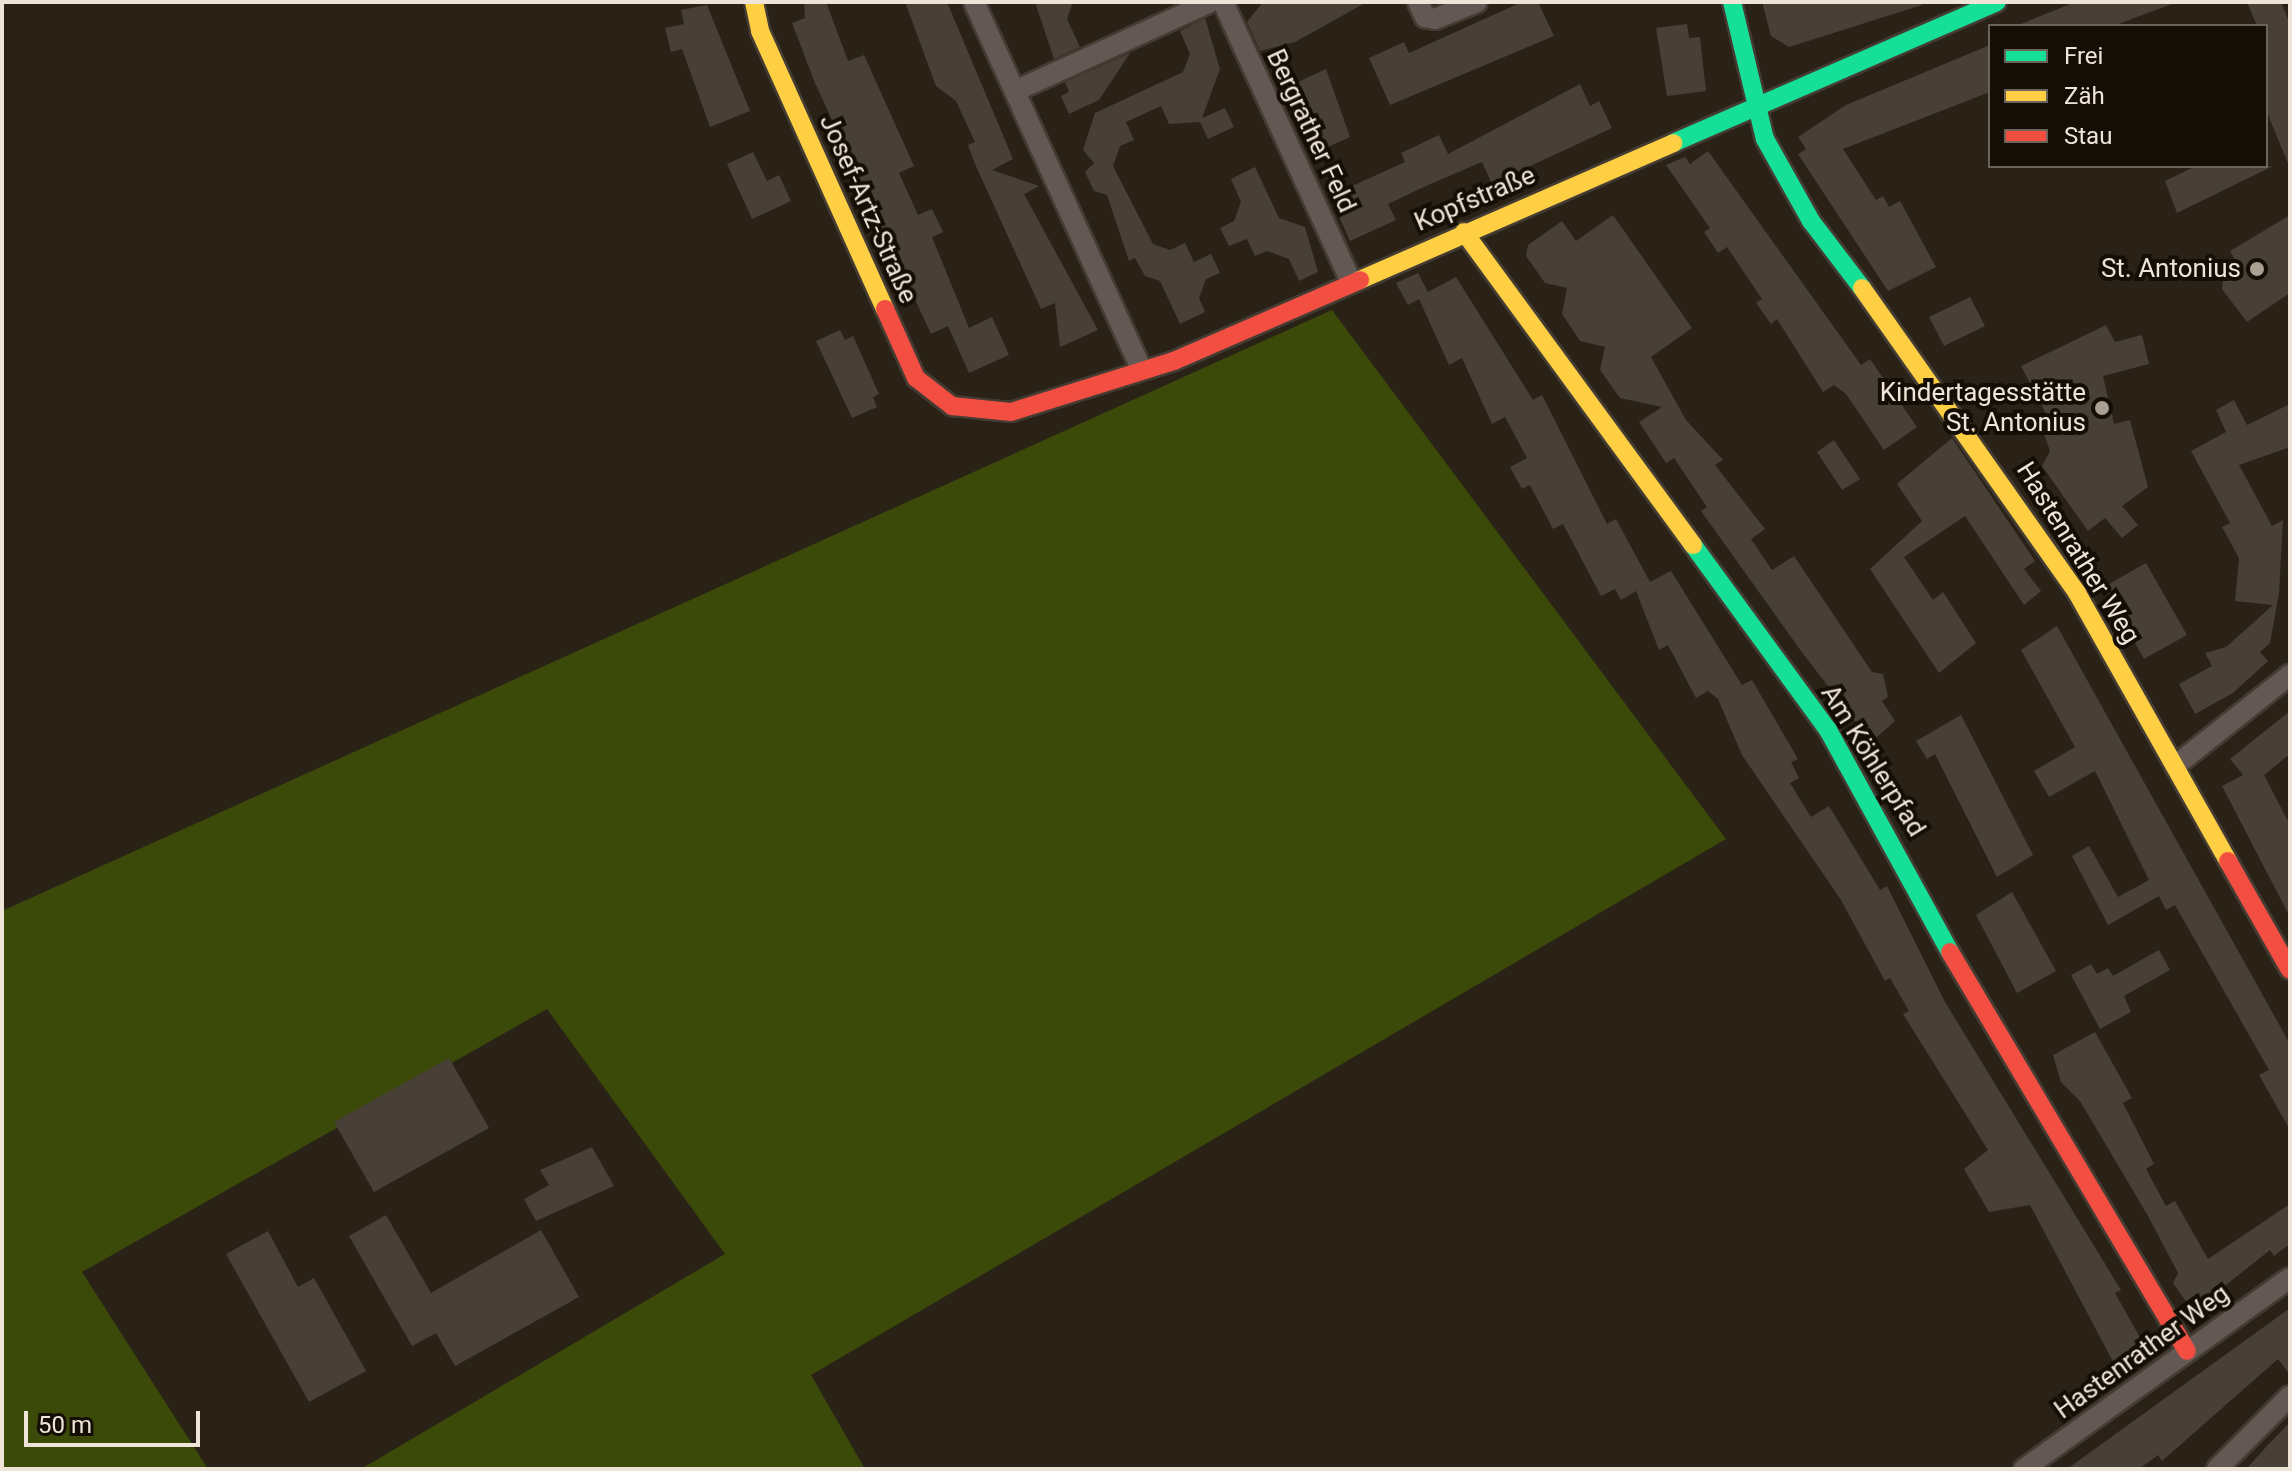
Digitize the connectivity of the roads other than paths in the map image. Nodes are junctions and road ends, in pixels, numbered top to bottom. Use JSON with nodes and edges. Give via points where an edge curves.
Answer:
{"nodes":[{"id":1,"x":754,"y":2,"type":"edge"},
{"id":2,"x":974,"y":2,"type":"edge"},
{"id":3,"x":1210,"y":2,"type":"edge"},
{"id":4,"x":1223,"y":2,"type":"edge"},
{"id":5,"x":1418,"y":2,"type":"edge"},
{"id":6,"x":1477,"y":2,"type":"edge"},
{"id":7,"x":1732,"y":2,"type":"edge"},
{"id":8,"x":1997,"y":2,"type":"edge"},
{"id":9,"x":1015,"y":91,"type":"junction"},
{"id":10,"x":1755,"y":103,"type":"junction"},
{"id":11,"x":1464,"y":232,"type":"junction"},
{"id":12,"x":1351,"y":281,"type":"junction"},
{"id":13,"x":1140,"y":367,"type":"junction"},
{"id":14,"x":967,"y":411,"type":"joint"},
{"id":15,"x":2290,"y":675,"type":"edge"},
{"id":16,"x":2175,"y":766,"type":"junction"},
{"id":17,"x":2290,"y":970,"type":"edge"},
{"id":18,"x":2290,"y":1278,"type":"edge"},
{"id":19,"x":2187,"y":1351,"type":"junction"},
{"id":20,"x":2290,"y":1396,"type":"edge"},
{"id":21,"x":2024,"y":1469,"type":"edge"},
{"id":22,"x":2217,"y":1469,"type":"edge"}],
"edges":[{"from":1,"to":14,"type":"street","name":"Josef-Artz-Straße","via":[[760,31],[916,378]]},
{"from":2,"to":9,"type":"street"},
{"from":3,"to":9,"type":"street"},
{"from":4,"to":12,"type":"street","name":"Bergrather Feld"},
{"from":5,"to":6,"type":"street","via":[[1425,17],[1435,19]]},
{"from":7,"to":10,"type":"street","name":"Hastenrather Weg"},
{"from":8,"to":10,"type":"street","name":"Kopfstraße"},
{"from":9,"to":13,"type":"street"},
{"from":10,"to":11,"type":"street","name":"Kopfstraße"},
{"from":10,"to":16,"type":"street","name":"Hastenrather Weg","via":[[1765,139],[1811,221],[2011,492]]},
{"from":11,"to":12,"type":"street","name":"Kopfstraße"},
{"from":11,"to":19,"type":"street","name":"Am Köhlerpfad","via":[[1828,730],[1970,989]]},
{"from":12,"to":13,"type":"street","name":"Kopfstraße","via":[[1174,361]]},
{"from":13,"to":14,"type":"street","name":"Kopfstraße","via":[[1054,403]]},
{"from":15,"to":16,"type":"street"},
{"from":16,"to":17,"type":"street","name":"Hastenrather Weg"},
{"from":18,"to":19,"type":"street","name":"Hastenrather Weg"},
{"from":19,"to":21,"type":"street","name":"Hastenrather Weg"},
{"from":20,"to":22,"type":"street"}]}
